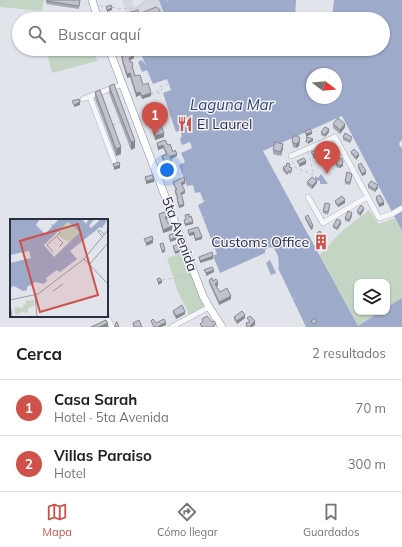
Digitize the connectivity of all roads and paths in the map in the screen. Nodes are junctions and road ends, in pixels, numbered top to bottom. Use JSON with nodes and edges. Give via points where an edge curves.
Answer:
{"nodes":[{"id":1,"x":148,"y":0,"type":"edge"},
{"id":2,"x":166,"y":0,"type":"edge"},
{"id":3,"x":170,"y":0,"type":"edge"},
{"id":4,"x":93,"y":3,"type":"edge"},
{"id":5,"x":112,"y":56,"type":"edge"},
{"id":6,"x":123,"y":84,"type":"junction"},
{"id":7,"x":169,"y":84,"type":"dead end"},
{"id":8,"x":162,"y":86,"type":"junction"},
{"id":9,"x":150,"y":90,"type":"edge"},
{"id":10,"x":156,"y":93,"type":"junction"},
{"id":11,"x":90,"y":97,"type":"junction"},
{"id":12,"x":83,"y":99,"type":"dead end"},
{"id":13,"x":122,"y":122,"type":"edge"},
{"id":14,"x":102,"y":129,"type":"junction"},
{"id":15,"x":307,"y":149,"type":"junction"},
{"id":16,"x":291,"y":156,"type":"joint"},
{"id":17,"x":114,"y":161,"type":"dead end"},
{"id":18,"x":308,"y":197,"type":"dead end"},
{"id":19,"x":367,"y":198,"type":"junction"},
{"id":20,"x":211,"y":199,"type":"dead end"},
{"id":21,"x":204,"y":201,"type":"dead end"},
{"id":22,"x":402,"y":208,"type":"edge"},
{"id":23,"x":208,"y":216,"type":"dead end"},
{"id":24,"x":203,"y":218,"type":"dead end"},
{"id":25,"x":194,"y":274,"type":"junction"},
{"id":26,"x":163,"y":280,"type":"edge"},
{"id":27,"x":298,"y":296,"type":"dead end"},
{"id":28,"x":293,"y":299,"type":"dead end"},
{"id":29,"x":209,"y":307,"type":"junction"},
{"id":30,"x":108,"y":319,"type":"dead end"},
{"id":31,"x":112,"y":327,"type":"edge"},
{"id":32,"x":173,"y":327,"type":"edge"},
{"id":33,"x":222,"y":327,"type":"edge"}],
"edges":[{"from":1,"to":4,"type":"path","via":[[138,8],[119,9]]},
{"from":2,"to":3,"type":"path"},
{"from":5,"to":6,"type":"highway","name":"5ta Avenida"},
{"from":6,"to":11,"type":"street"},
{"from":6,"to":25,"type":"highway","name":"5ta Avenida"},
{"from":7,"to":8,"type":"path"},
{"from":8,"to":10,"type":"path"},
{"from":8,"to":10,"type":"path","via":[[161,93]]},
{"from":9,"to":10,"type":"path","via":[[151,94]]},
{"from":11,"to":12,"type":"street"},
{"from":11,"to":14,"type":"street"},
{"from":13,"to":14,"type":"path"},
{"from":14,"to":17,"type":"street"},
{"from":15,"to":16,"type":"street"},
{"from":15,"to":16,"type":"path","via":[[314,175],[296,168]]},
{"from":15,"to":19,"type":"street","via":[[335,137]]},
{"from":18,"to":19,"type":"street","via":[[323,223]]},
{"from":19,"to":22,"type":"street","via":[[379,218]]},
{"from":20,"to":21,"type":"path"},
{"from":23,"to":24,"type":"path"},
{"from":25,"to":26,"type":"path"},
{"from":25,"to":29,"type":"highway","name":"5ta Avenida"},
{"from":27,"to":28,"type":"path"},
{"from":29,"to":32,"type":"street"},
{"from":29,"to":33,"type":"highway","name":"5ta Avenida"},
{"from":30,"to":31,"type":"street"}]}
